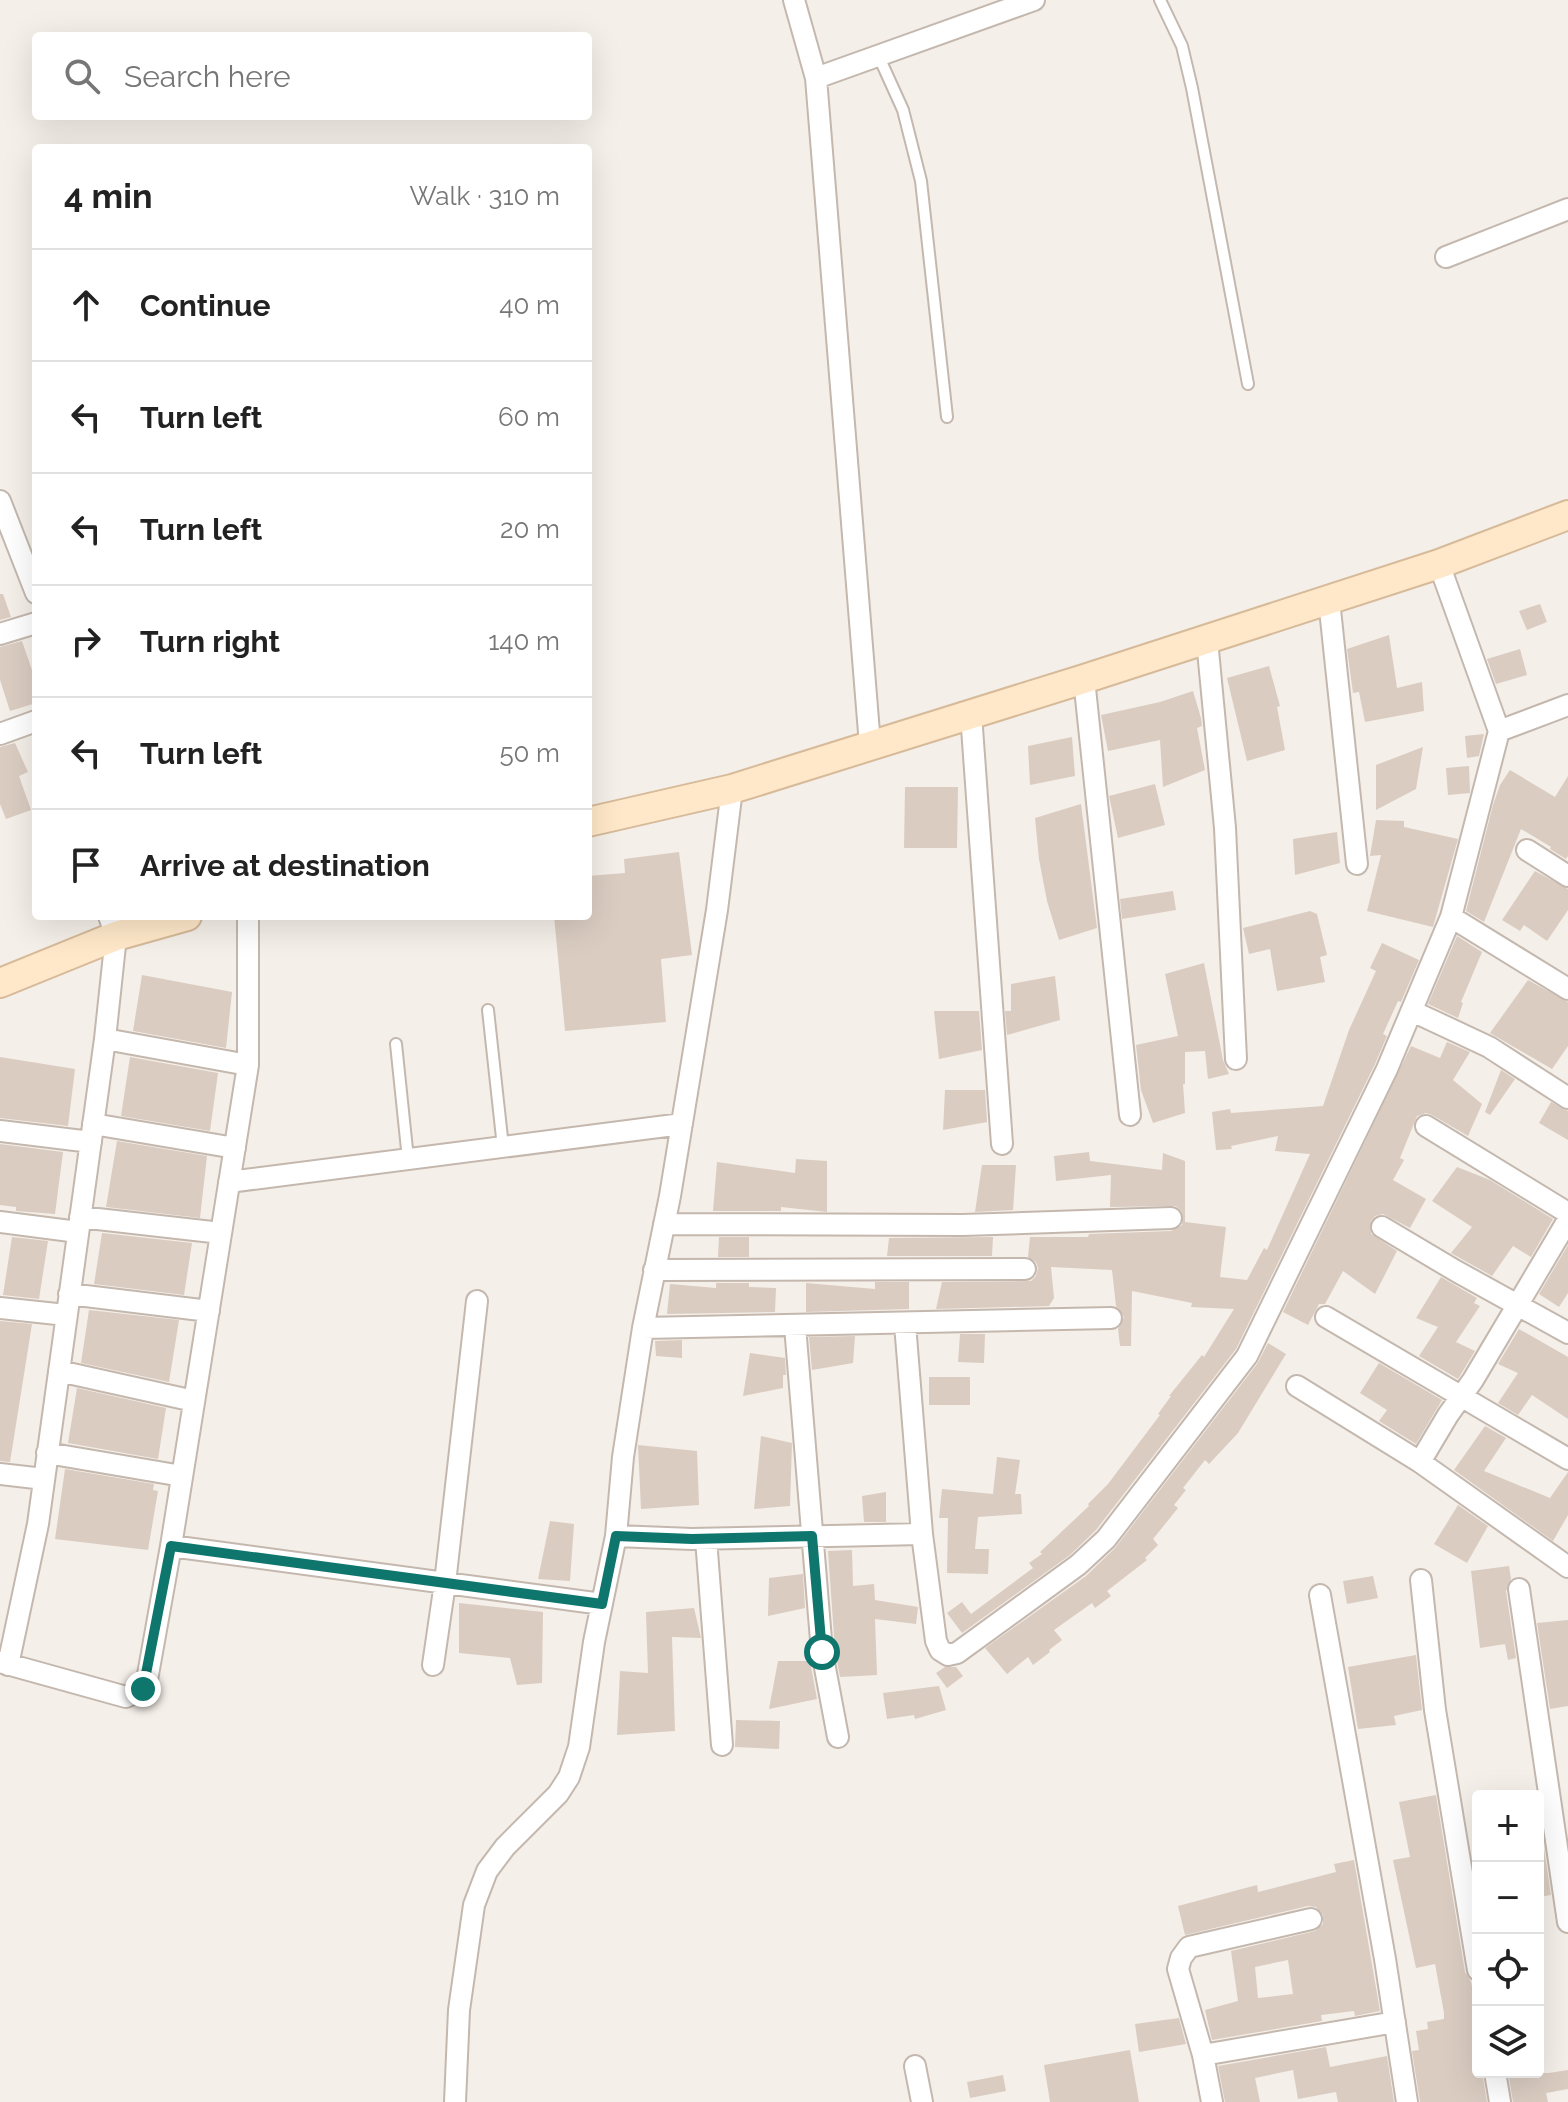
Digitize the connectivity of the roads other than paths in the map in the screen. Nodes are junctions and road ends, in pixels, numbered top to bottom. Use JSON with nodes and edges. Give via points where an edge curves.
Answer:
{"nodes":[{"id":1,"x":794,"y":0,"type":"edge"},
{"id":2,"x":1034,"y":0,"type":"edge"},
{"id":3,"x":1160,"y":0,"type":"edge"},
{"id":4,"x":879,"y":57,"type":"junction"},
{"id":5,"x":816,"y":78,"type":"junction"},
{"id":6,"x":1568,"y":209,"type":"edge"},
{"id":7,"x":1446,"y":257,"type":"dead end"},
{"id":8,"x":1248,"y":384,"type":"dead end"},
{"id":9,"x":947,"y":417,"type":"dead end"},
{"id":10,"x":0,"y":501,"type":"edge"},
{"id":11,"x":1568,"y":515,"type":"edge"},
{"id":12,"x":8,"y":545,"type":"edge"},
{"id":13,"x":1439,"y":564,"type":"junction"},
{"id":14,"x":32,"y":586,"type":"edge"},
{"id":15,"x":1329,"y":600,"type":"junction"},
{"id":16,"x":32,"y":624,"type":"edge"},
{"id":17,"x":0,"y":634,"type":"edge"},
{"id":18,"x":1207,"y":640,"type":"junction"},
{"id":19,"x":1084,"y":679,"type":"junction"},
{"id":20,"x":1568,"y":705,"type":"edge"},
{"id":21,"x":971,"y":714,"type":"junction"},
{"id":22,"x":32,"y":722,"type":"edge"},
{"id":23,"x":1499,"y":731,"type":"junction"},
{"id":24,"x":1,"y":732,"type":"edge"},
{"id":25,"x":870,"y":745,"type":"junction"},
{"id":26,"x":732,"y":789,"type":"junction"},
{"id":27,"x":592,"y":821,"type":"edge"},
{"id":28,"x":1527,"y":850,"type":"dead end"},
{"id":29,"x":1357,"y":864,"type":"dead end"},
{"id":30,"x":1568,"y":876,"type":"edge"},
{"id":31,"x":1451,"y":917,"type":"junction"},
{"id":32,"x":157,"y":920,"type":"edge"},
{"id":33,"x":248,"y":920,"type":"edge"},
{"id":34,"x":112,"y":926,"type":"edge"},
{"id":35,"x":0,"y":983,"type":"edge"},
{"id":36,"x":1568,"y":989,"type":"edge"},
{"id":37,"x":488,"y":1010,"type":"dead end"},
{"id":38,"x":1412,"y":1011,"type":"junction"},
{"id":39,"x":105,"y":1039,"type":"junction"},
{"id":40,"x":396,"y":1044,"type":"dead end"},
{"id":41,"x":1236,"y":1059,"type":"dead end"},
{"id":42,"x":248,"y":1065,"type":"junction"},
{"id":43,"x":1568,"y":1098,"type":"edge"},
{"id":44,"x":1130,"y":1115,"type":"dead end"},
{"id":45,"x":682,"y":1124,"type":"junction"},
{"id":46,"x":1426,"y":1126,"type":"dead end"},
{"id":47,"x":0,"y":1131,"type":"edge"},
{"id":48,"x":92,"y":1133,"type":"junction"},
{"id":49,"x":1002,"y":1144,"type":"dead end"},
{"id":50,"x":503,"y":1147,"type":"junction"},
{"id":51,"x":235,"y":1148,"type":"junction"},
{"id":52,"x":408,"y":1159,"type":"junction"},
{"id":53,"x":229,"y":1182,"type":"junction"},
{"id":54,"x":1568,"y":1213,"type":"edge"},
{"id":55,"x":1171,"y":1218,"type":"dead end"},
{"id":56,"x":1568,"y":1220,"type":"edge"},
{"id":57,"x":0,"y":1222,"type":"edge"},
{"id":58,"x":664,"y":1224,"type":"junction"},
{"id":59,"x":79,"y":1225,"type":"junction"},
{"id":60,"x":1382,"y":1227,"type":"dead end"},
{"id":61,"x":221,"y":1233,"type":"junction"},
{"id":62,"x":1025,"y":1269,"type":"dead end"},
{"id":63,"x":654,"y":1270,"type":"junction"},
{"id":64,"x":69,"y":1294,"type":"junction"},
{"id":65,"x":477,"y":1301,"type":"dead end"},
{"id":66,"x":1517,"y":1305,"type":"junction"},
{"id":67,"x":0,"y":1308,"type":"edge"},
{"id":68,"x":209,"y":1311,"type":"junction"},
{"id":69,"x":66,"y":1315,"type":"junction"},
{"id":70,"x":1326,"y":1317,"type":"dead end"},
{"id":71,"x":1111,"y":1318,"type":"dead end"},
{"id":72,"x":905,"y":1324,"type":"junction"},
{"id":73,"x":795,"y":1326,"type":"junction"},
{"id":74,"x":643,"y":1328,"type":"junction"},
{"id":75,"x":1568,"y":1333,"type":"edge"},
{"id":76,"x":59,"y":1371,"type":"junction"},
{"id":77,"x":1297,"y":1386,"type":"dead end"},
{"id":78,"x":1462,"y":1395,"type":"junction"},
{"id":79,"x":194,"y":1401,"type":"junction"},
{"id":80,"x":47,"y":1453,"type":"junction"},
{"id":81,"x":1568,"y":1459,"type":"edge"},
{"id":82,"x":1420,"y":1462,"type":"junction"},
{"id":83,"x":0,"y":1474,"type":"edge"},
{"id":84,"x":182,"y":1476,"type":"junction"},
{"id":85,"x":44,"y":1479,"type":"junction"},
{"id":86,"x":922,"y":1534,"type":"junction"},
{"id":87,"x":616,"y":1536,"type":"junction"},
{"id":88,"x":812,"y":1536,"type":"junction"},
{"id":89,"x":706,"y":1539,"type":"junction"},
{"id":90,"x":171,"y":1546,"type":"junction"},
{"id":91,"x":1568,"y":1567,"type":"edge"},
{"id":92,"x":1421,"y":1580,"type":"dead end"},
{"id":93,"x":445,"y":1583,"type":"junction"},
{"id":94,"x":1519,"y":1589,"type":"dead end"},
{"id":95,"x":1320,"y":1595,"type":"dead end"},
{"id":96,"x":602,"y":1604,"type":"junction"},
{"id":97,"x":4,"y":1664,"type":"edge"},
{"id":98,"x":433,"y":1665,"type":"dead end"},
{"id":99,"x":838,"y":1737,"type":"dead end"},
{"id":100,"x":722,"y":1745,"type":"dead end"},
{"id":101,"x":1565,"y":1884,"type":"edge"},
{"id":102,"x":1311,"y":1919,"type":"dead end"},
{"id":103,"x":1568,"y":1922,"type":"edge"},
{"id":104,"x":1472,"y":1934,"type":"edge"},
{"id":105,"x":1395,"y":2022,"type":"junction"},
{"id":106,"x":1203,"y":2055,"type":"junction"},
{"id":107,"x":915,"y":2066,"type":"dead end"},
{"id":108,"x":1496,"y":2078,"type":"edge"},
{"id":109,"x":455,"y":2102,"type":"edge"},
{"id":110,"x":922,"y":2102,"type":"edge"},
{"id":111,"x":1212,"y":2102,"type":"edge"},
{"id":112,"x":1407,"y":2102,"type":"edge"},
{"id":113,"x":1500,"y":2102,"type":"edge"}],
"edges":[{"from":1,"to":5,"type":"street"},
{"from":2,"to":4,"type":"street"},
{"from":3,"to":8,"type":"lane","via":[[1182,46],[1192,88]]},
{"from":4,"to":5,"type":"street"},
{"from":4,"to":9,"type":"lane","via":[[903,110],[921,181]]},
{"from":5,"to":25,"type":"street"},
{"from":6,"to":7,"type":"street"},
{"from":10,"to":12,"type":"street"},
{"from":11,"to":13,"type":"street"},
{"from":12,"to":14,"type":"street"},
{"from":13,"to":15,"type":"street"},
{"from":13,"to":23,"type":"street"},
{"from":15,"to":18,"type":"street"},
{"from":15,"to":29,"type":"street"},
{"from":16,"to":17,"type":"street"},
{"from":18,"to":19,"type":"street"},
{"from":18,"to":41,"type":"street","via":[[1225,828]]},
{"from":19,"to":21,"type":"street"},
{"from":19,"to":44,"type":"street"},
{"from":20,"to":23,"type":"street"},
{"from":21,"to":25,"type":"street"},
{"from":21,"to":49,"type":"street"},
{"from":22,"to":24,"type":"street"},
{"from":23,"to":31,"type":"street"},
{"from":25,"to":26,"type":"street"},
{"from":26,"to":27,"type":"street"},
{"from":26,"to":45,"type":"street"},
{"from":28,"to":30,"type":"street"},
{"from":31,"to":36,"type":"street"},
{"from":31,"to":38,"type":"street"},
{"from":32,"to":34,"type":"street"},
{"from":33,"to":42,"type":"street"},
{"from":34,"to":35,"type":"street"},
{"from":34,"to":39,"type":"street"},
{"from":37,"to":50,"type":"lane"},
{"from":38,"to":43,"type":"street","via":[[1489,1047]]},
{"from":38,"to":86,"type":"street","via":[[1247,1356],[1106,1539],[1078,1565],[948,1655],[936,1641]]},
{"from":39,"to":42,"type":"street"},
{"from":39,"to":48,"type":"street"},
{"from":40,"to":52,"type":"lane"},
{"from":42,"to":51,"type":"street"},
{"from":45,"to":50,"type":"street"},
{"from":45,"to":58,"type":"street"},
{"from":46,"to":54,"type":"street"},
{"from":47,"to":48,"type":"street"},
{"from":48,"to":51,"type":"street"},
{"from":48,"to":59,"type":"street"},
{"from":50,"to":52,"type":"street"},
{"from":51,"to":53,"type":"street"},
{"from":52,"to":53,"type":"street"},
{"from":53,"to":61,"type":"street"},
{"from":55,"to":58,"type":"street","via":[[963,1225]]},
{"from":56,"to":66,"type":"street"},
{"from":57,"to":59,"type":"street"},
{"from":58,"to":63,"type":"street"},
{"from":59,"to":61,"type":"street"},
{"from":59,"to":64,"type":"street"},
{"from":60,"to":66,"type":"street"},
{"from":61,"to":68,"type":"street"},
{"from":62,"to":63,"type":"street"},
{"from":63,"to":74,"type":"street"},
{"from":64,"to":68,"type":"street"},
{"from":64,"to":69,"type":"street"},
{"from":65,"to":93,"type":"street"},
{"from":66,"to":75,"type":"street"},
{"from":66,"to":78,"type":"street"},
{"from":67,"to":69,"type":"street"},
{"from":68,"to":79,"type":"street"},
{"from":69,"to":76,"type":"street"},
{"from":70,"to":78,"type":"street"},
{"from":71,"to":72,"type":"street"},
{"from":72,"to":73,"type":"street"},
{"from":72,"to":86,"type":"street"},
{"from":73,"to":74,"type":"street"},
{"from":73,"to":88,"type":"street"},
{"from":74,"to":87,"type":"street"},
{"from":76,"to":79,"type":"street"},
{"from":76,"to":80,"type":"street"},
{"from":77,"to":82,"type":"street"},
{"from":78,"to":81,"type":"street"},
{"from":78,"to":82,"type":"street"},
{"from":79,"to":84,"type":"street"},
{"from":80,"to":84,"type":"street"},
{"from":80,"to":85,"type":"street"},
{"from":82,"to":91,"type":"street"},
{"from":83,"to":85,"type":"street"},
{"from":84,"to":90,"type":"street"},
{"from":85,"to":97,"type":"street"},
{"from":86,"to":88,"type":"street"},
{"from":87,"to":89,"type":"street"},
{"from":87,"to":96,"type":"street"},
{"from":88,"to":89,"type":"street"},
{"from":88,"to":99,"type":"street","via":[[822,1652]]},
{"from":89,"to":100,"type":"street"},
{"from":90,"to":93,"type":"street"},
{"from":90,"to":97,"type":"street","via":[[143,1689],[126,1697]]},
{"from":92,"to":104,"type":"street","via":[[1435,1710]]},
{"from":93,"to":96,"type":"street"},
{"from":93,"to":98,"type":"street"},
{"from":94,"to":101,"type":"street"},
{"from":95,"to":105,"type":"street"},
{"from":96,"to":109,"type":"street","via":[[579,1747],[569,1777],[487,1871],[474,1905],[459,2010]]},
{"from":101,"to":103,"type":"street"},
{"from":102,"to":106,"type":"street","via":[[1189,1947],[1178,1969]]},
{"from":105,"to":106,"type":"street"},
{"from":105,"to":112,"type":"street"},
{"from":106,"to":111,"type":"street"},
{"from":107,"to":110,"type":"street"},
{"from":108,"to":113,"type":"street"}]}
